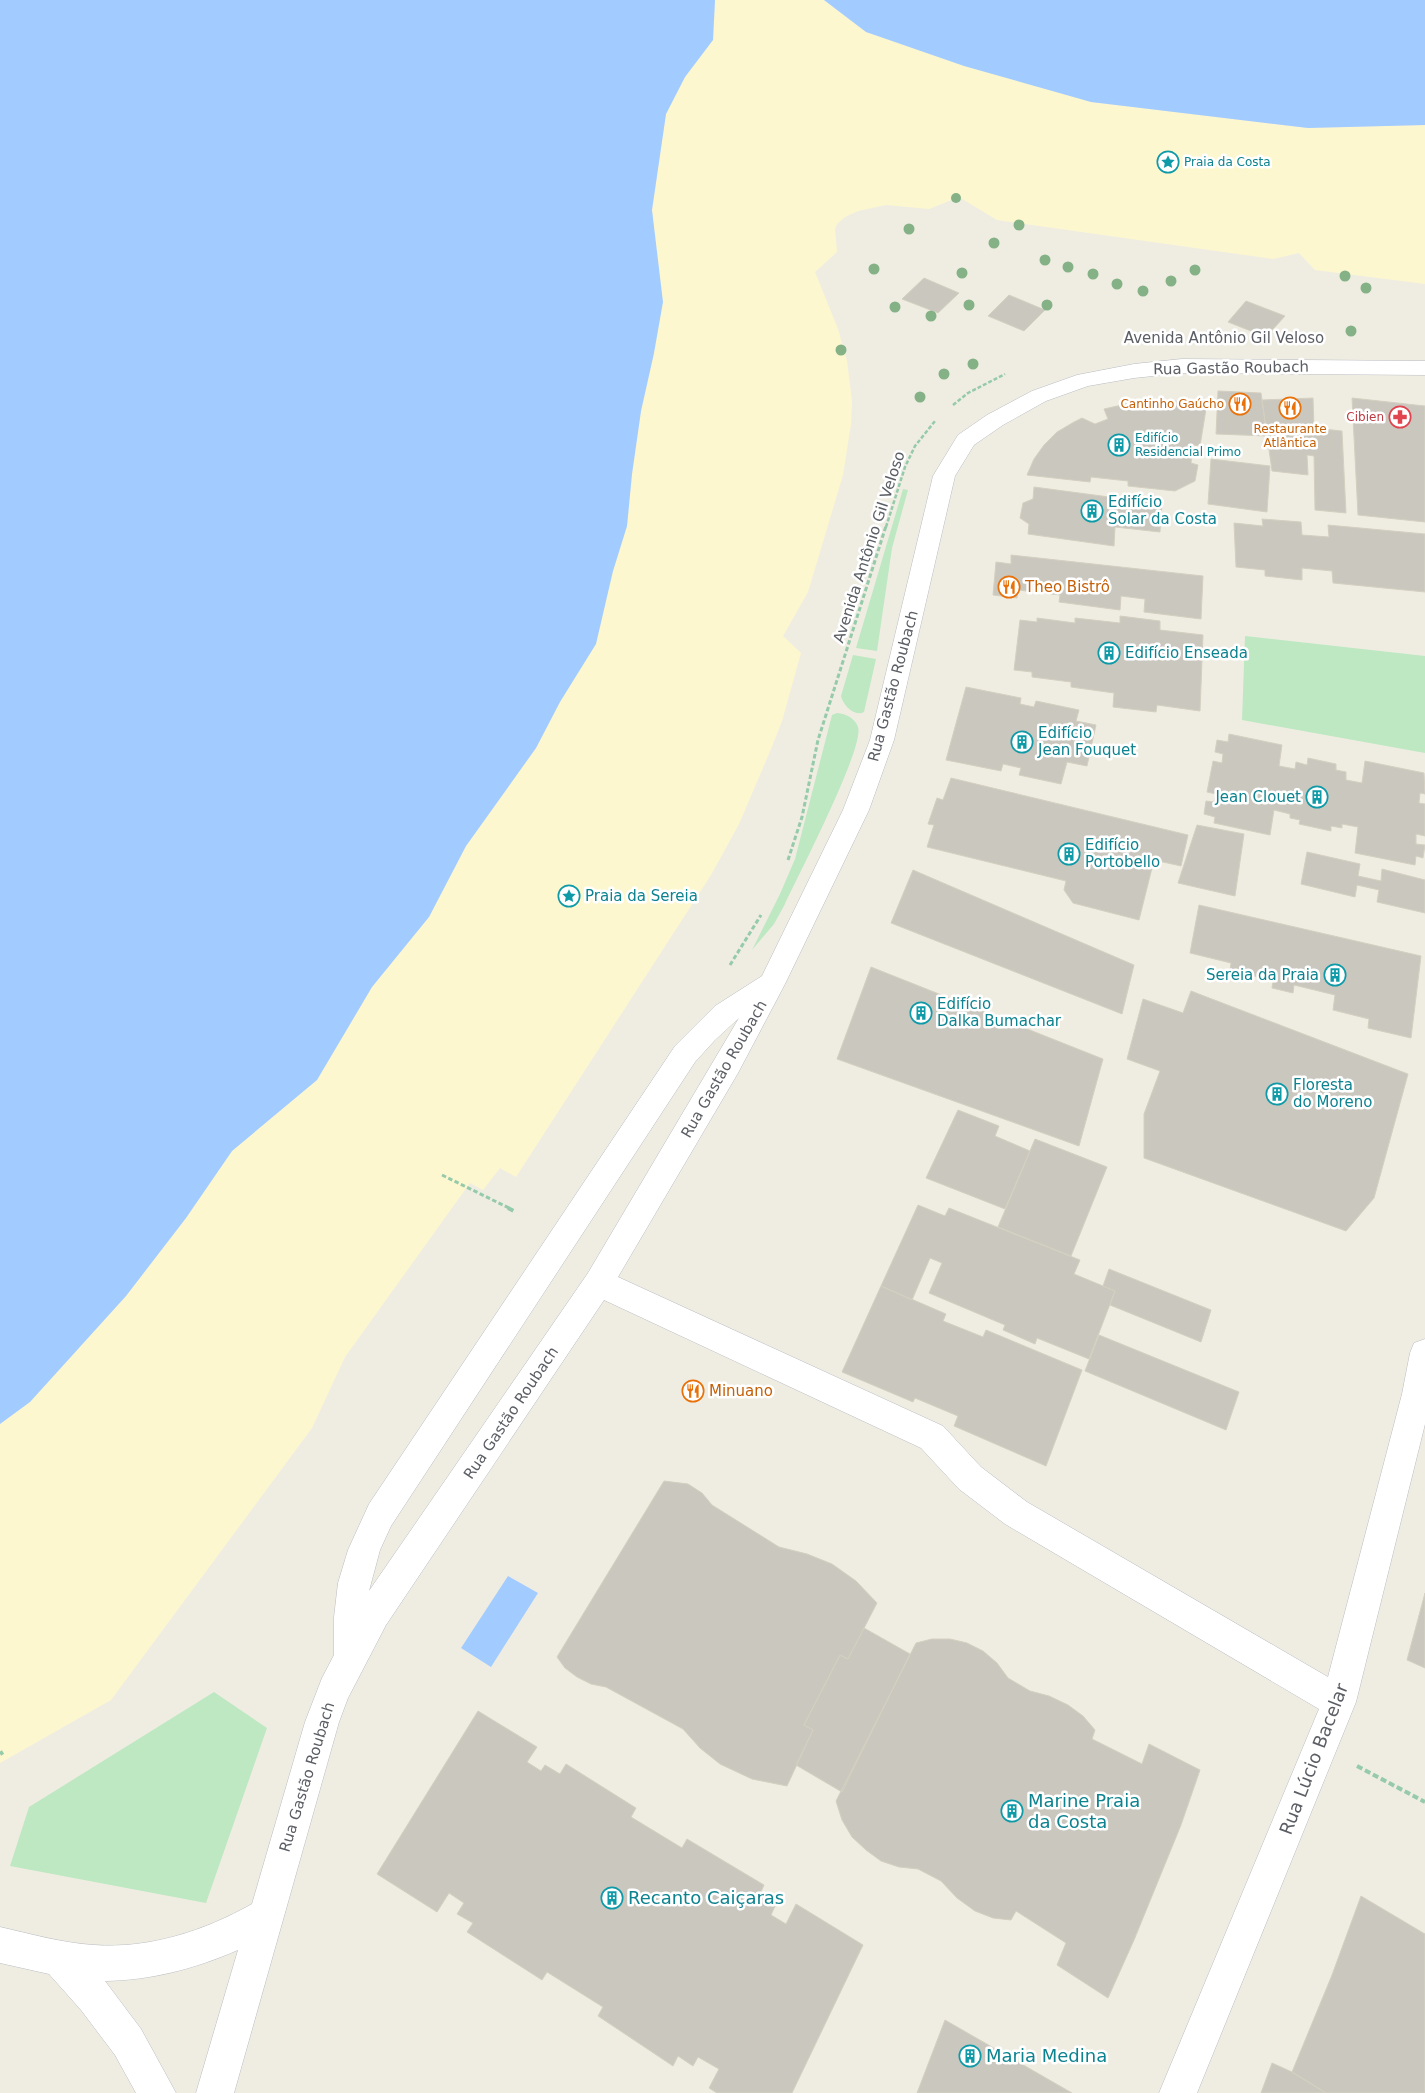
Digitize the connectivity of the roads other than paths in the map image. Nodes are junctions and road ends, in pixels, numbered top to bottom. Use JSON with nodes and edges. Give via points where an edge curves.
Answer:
{"nodes":[{"id":1,"x":1425,"y":368,"type":"edge"},
{"id":2,"x":772,"y":984,"type":"junction"},
{"id":3,"x":599,"y":1283,"type":"junction"},
{"id":4,"x":1425,"y":1354,"type":"edge"},
{"id":5,"x":1421,"y":1396,"type":"edge"},
{"id":6,"x":351,"y":1655,"type":"junction"},
{"id":7,"x":1339,"y":1702,"type":"junction"},
{"id":8,"x":266,"y":1916,"type":"junction"},
{"id":9,"x":0,"y":1945,"type":"edge"},
{"id":10,"x":58,"y":1957,"type":"junction"},
{"id":11,"x":157,"y":2093,"type":"edge"},
{"id":12,"x":216,"y":2093,"type":"edge"},
{"id":13,"x":1178,"y":2093,"type":"edge"}],
"edges":[{"from":1,"to":2,"type":"street","name":"Rua Gastão Roubach","via":[[1182,366],[1134,371],[1084,380],[1040,396],[966,440],[944,476],[882,740],[856,810]]},
{"from":2,"to":3,"type":"street","name":"Rua Gastão Roubach","via":[[728,1066]]},
{"from":2,"to":6,"type":"street","via":[[725,1012],[705,1029],[685,1054],[380,1515],[357,1566],[349,1625]]},
{"from":3,"to":6,"type":"street","name":"Rua Gastão Roubach","via":[[374,1613]]},
{"from":3,"to":7,"type":"street","via":[[932,1437],[970,1478],[1016,1513]]},
{"from":4,"to":5,"type":"street","name":"Rua Lúcio Bacelar"},
{"from":5,"to":7,"type":"street","name":"Rua Lúcio Bacelar"},
{"from":6,"to":8,"type":"street","name":"Rua Gastão Roubach","via":[[322,1722]]},
{"from":7,"to":13,"type":"street","name":"Rua Lúcio Bacelar"},
{"from":8,"to":10,"type":"street","via":[[204,1948],[168,1957],[93,1963]]},
{"from":8,"to":12,"type":"street","name":"Rua Gastão Roubach"},
{"from":9,"to":10,"type":"street"},
{"from":10,"to":11,"type":"street","via":[[128,2042]]}]}
